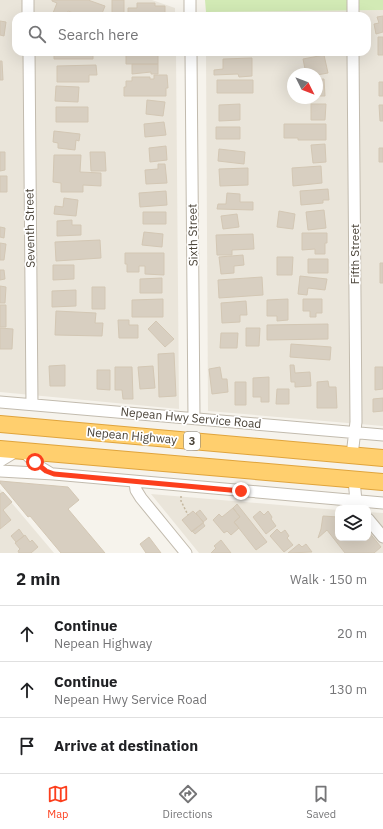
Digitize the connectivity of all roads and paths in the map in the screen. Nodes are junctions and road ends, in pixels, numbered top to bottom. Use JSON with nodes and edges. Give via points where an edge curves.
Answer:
{"nodes":[{"id":1,"x":28,"y":0,"type":"edge"},
{"id":2,"x":190,"y":0,"type":"edge"},
{"id":3,"x":353,"y":0,"type":"edge"},
{"id":4,"x":28,"y":12,"type":"edge"},
{"id":5,"x":190,"y":12,"type":"edge"},
{"id":6,"x":353,"y":12,"type":"edge"},
{"id":7,"x":29,"y":56,"type":"edge"},
{"id":8,"x":191,"y":56,"type":"edge"},
{"id":9,"x":353,"y":56,"type":"edge"},
{"id":10,"x":0,"y":402,"type":"edge"},
{"id":11,"x":32,"y":404,"type":"junction"},
{"id":12,"x":194,"y":418,"type":"junction"},
{"id":13,"x":0,"y":424,"type":"edge"},
{"id":14,"x":356,"y":433,"type":"junction"},
{"id":15,"x":383,"y":435,"type":"edge"},
{"id":16,"x":0,"y":449,"type":"edge"},
{"id":17,"x":21,"y":450,"type":"junction"},
{"id":18,"x":352,"y":455,"type":"junction"},
{"id":19,"x":383,"y":458,"type":"edge"},
{"id":20,"x":0,"y":461,"type":"edge"},
{"id":21,"x":0,"y":471,"type":"edge"},
{"id":22,"x":54,"y":474,"type":"junction"},
{"id":23,"x":354,"y":480,"type":"junction"},
{"id":24,"x":135,"y":482,"type":"junction"},
{"id":25,"x":381,"y":482,"type":"edge"},
{"id":26,"x":181,"y":496,"type":"dead end"},
{"id":27,"x":383,"y":503,"type":"edge"},
{"id":28,"x":358,"y":504,"type":"edge"},
{"id":29,"x":188,"y":515,"type":"dead end"},
{"id":30,"x":371,"y":523,"type":"edge"},
{"id":31,"x":383,"y":537,"type":"edge"},
{"id":32,"x":186,"y":553,"type":"edge"}],
"edges":[{"from":1,"to":4,"type":"street"},
{"from":2,"to":5,"type":"street"},
{"from":3,"to":6,"type":"street"},
{"from":7,"to":11,"type":"street","name":"Seventh Street"},
{"from":8,"to":12,"type":"street","name":"Sixth Street"},
{"from":9,"to":14,"type":"street","name":"Fifth Street"},
{"from":10,"to":11,"type":"street","name":"Nepean Hwy Service Road"},
{"from":11,"to":12,"type":"street","name":"Nepean Hwy Service Road"},
{"from":12,"to":14,"type":"street","name":"Nepean Hwy Service Road"},
{"from":13,"to":18,"type":"highway","name":"Nepean Highway","number":"3"},
{"from":14,"to":15,"type":"street","name":"Nepean Hwy Service Road"},
{"from":14,"to":18,"type":"street","name":"Fifth Street"},
{"from":16,"to":17,"type":"highway","name":"Nepean Highway","number":"3"},
{"from":17,"to":20,"type":"street"},
{"from":17,"to":22,"type":"street","via":[[40,467]]},
{"from":17,"to":23,"type":"highway","name":"Nepean Highway","number":"3"},
{"from":18,"to":19,"type":"highway","name":"Nepean Highway","number":"3"},
{"from":18,"to":25,"type":"highway","via":[[352,467]]},
{"from":21,"to":22,"type":"street"},
{"from":22,"to":24,"type":"street"},
{"from":23,"to":25,"type":"highway","name":"Nepean Highway","number":"3"},
{"from":23,"to":28,"type":"street"},
{"from":24,"to":28,"type":"street"},
{"from":24,"to":32,"type":"street","via":[[141,498]]},
{"from":26,"to":29,"type":"path"},
{"from":27,"to":28,"type":"street"},
{"from":30,"to":31,"type":"street"}]}
